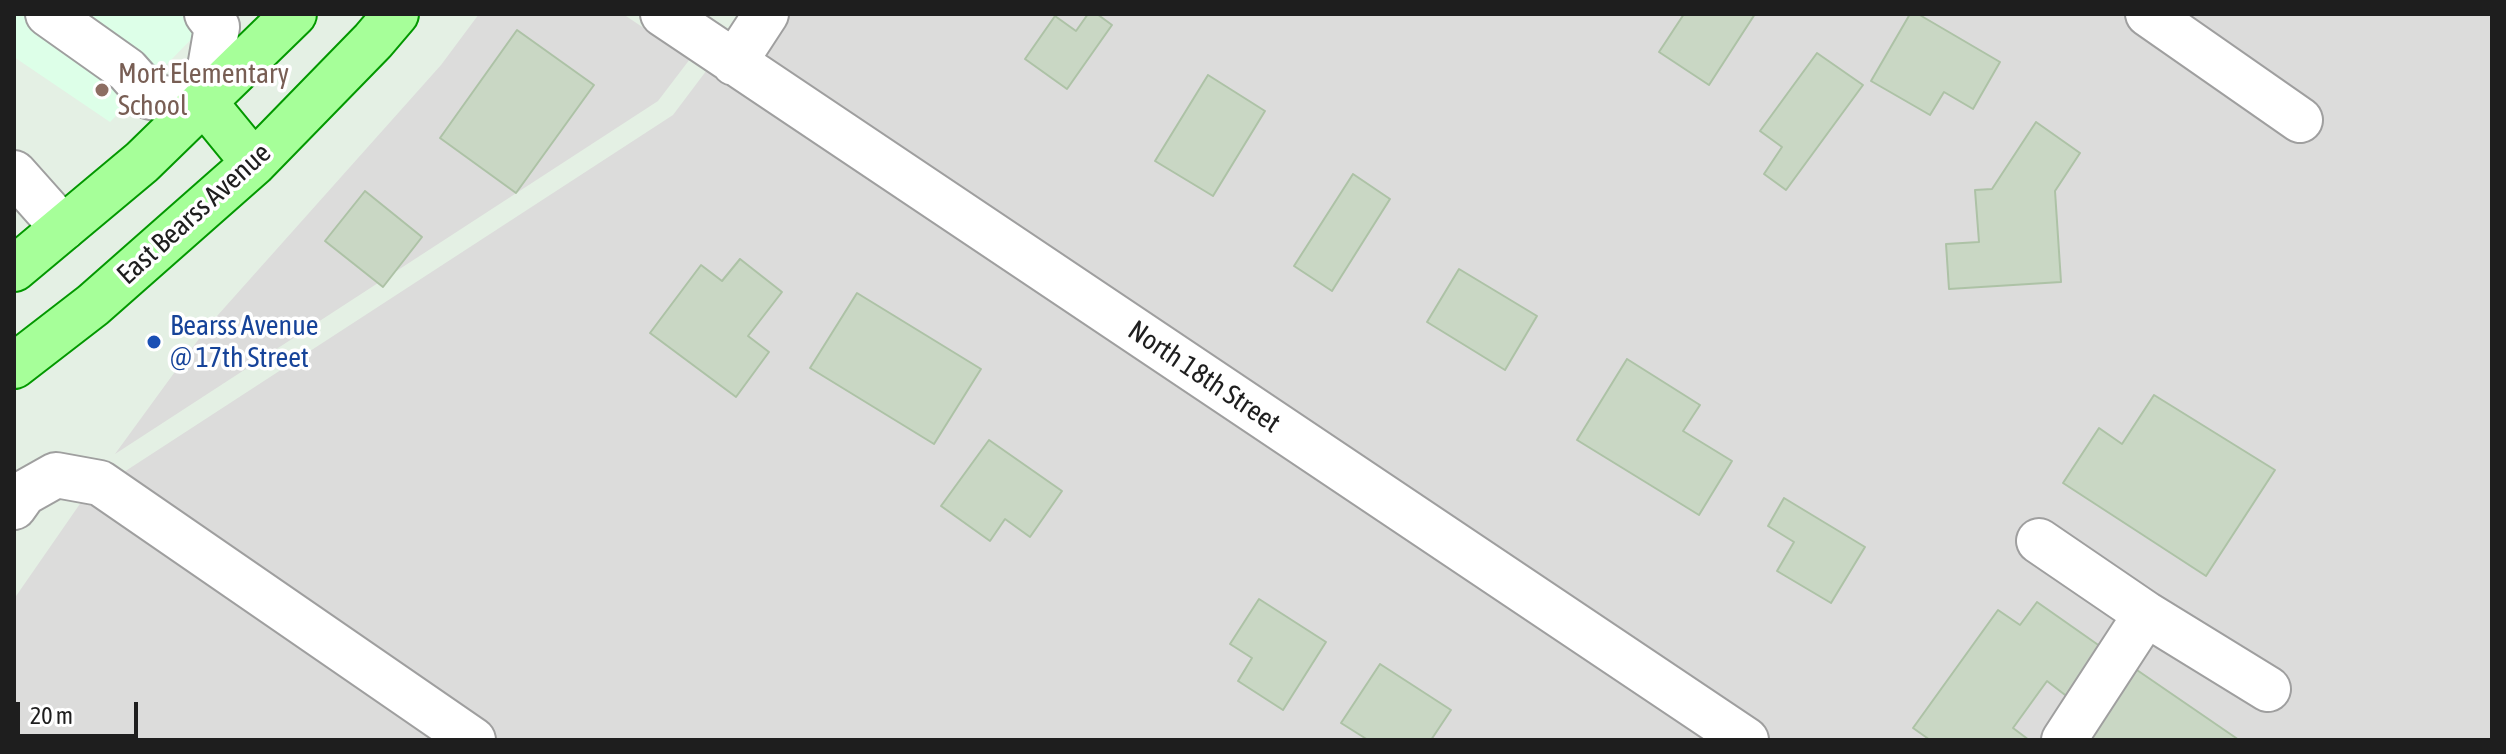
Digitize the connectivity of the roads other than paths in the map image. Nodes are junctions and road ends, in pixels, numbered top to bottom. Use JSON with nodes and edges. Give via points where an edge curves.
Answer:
{"nodes":[{"id":1,"x":48,"y":14,"type":"edge"},
{"id":2,"x":207,"y":14,"type":"edge"},
{"id":3,"x":294,"y":14,"type":"edge"},
{"id":4,"x":396,"y":14,"type":"edge"},
{"id":5,"x":766,"y":14,"type":"edge"},
{"id":6,"x":2148,"y":14,"type":"edge"},
{"id":7,"x":677,"y":18,"type":"edge"},
{"id":8,"x":734,"y":63,"type":"junction"},
{"id":9,"x":204,"y":102,"type":"junction"},
{"id":10,"x":2300,"y":120,"type":"dead end"},
{"id":11,"x":254,"y":163,"type":"junction"},
{"id":12,"x":14,"y":173,"type":"edge"},
{"id":13,"x":63,"y":228,"type":"junction"},
{"id":14,"x":14,"y":269,"type":"edge"},
{"id":15,"x":14,"y":366,"type":"edge"},
{"id":16,"x":14,"y":507,"type":"edge"},
{"id":17,"x":2039,"y":541,"type":"dead end"},
{"id":18,"x":2146,"y":614,"type":"junction"},
{"id":19,"x":2268,"y":689,"type":"dead end"},
{"id":20,"x":473,"y":740,"type":"edge"},
{"id":21,"x":1746,"y":740,"type":"edge"},
{"id":22,"x":2064,"y":740,"type":"edge"}],
"edges":[{"from":1,"to":9,"type":"street","via":[[127,70],[151,97]]},
{"from":2,"to":9,"type":"street","via":[[217,27]]},
{"from":3,"to":9,"type":"main road"},
{"from":4,"to":11,"type":"main road","name":"East Bearss Avenue"},
{"from":5,"to":8,"type":"street"},
{"from":6,"to":10,"type":"street"},
{"from":7,"to":8,"type":"street","name":"North 18th Street"},
{"from":8,"to":21,"type":"street","name":"North 18th Street"},
{"from":9,"to":11,"type":"main road"},
{"from":9,"to":13,"type":"main road"},
{"from":11,"to":15,"type":"main road","name":"East Bearss Avenue","via":[[93,305]]},
{"from":12,"to":13,"type":"street"},
{"from":13,"to":14,"type":"main road"},
{"from":16,"to":20,"type":"street","via":[[24,493],[56,475],[100,483]]},
{"from":17,"to":18,"type":"street"},
{"from":18,"to":19,"type":"street"},
{"from":18,"to":22,"type":"street"}]}
